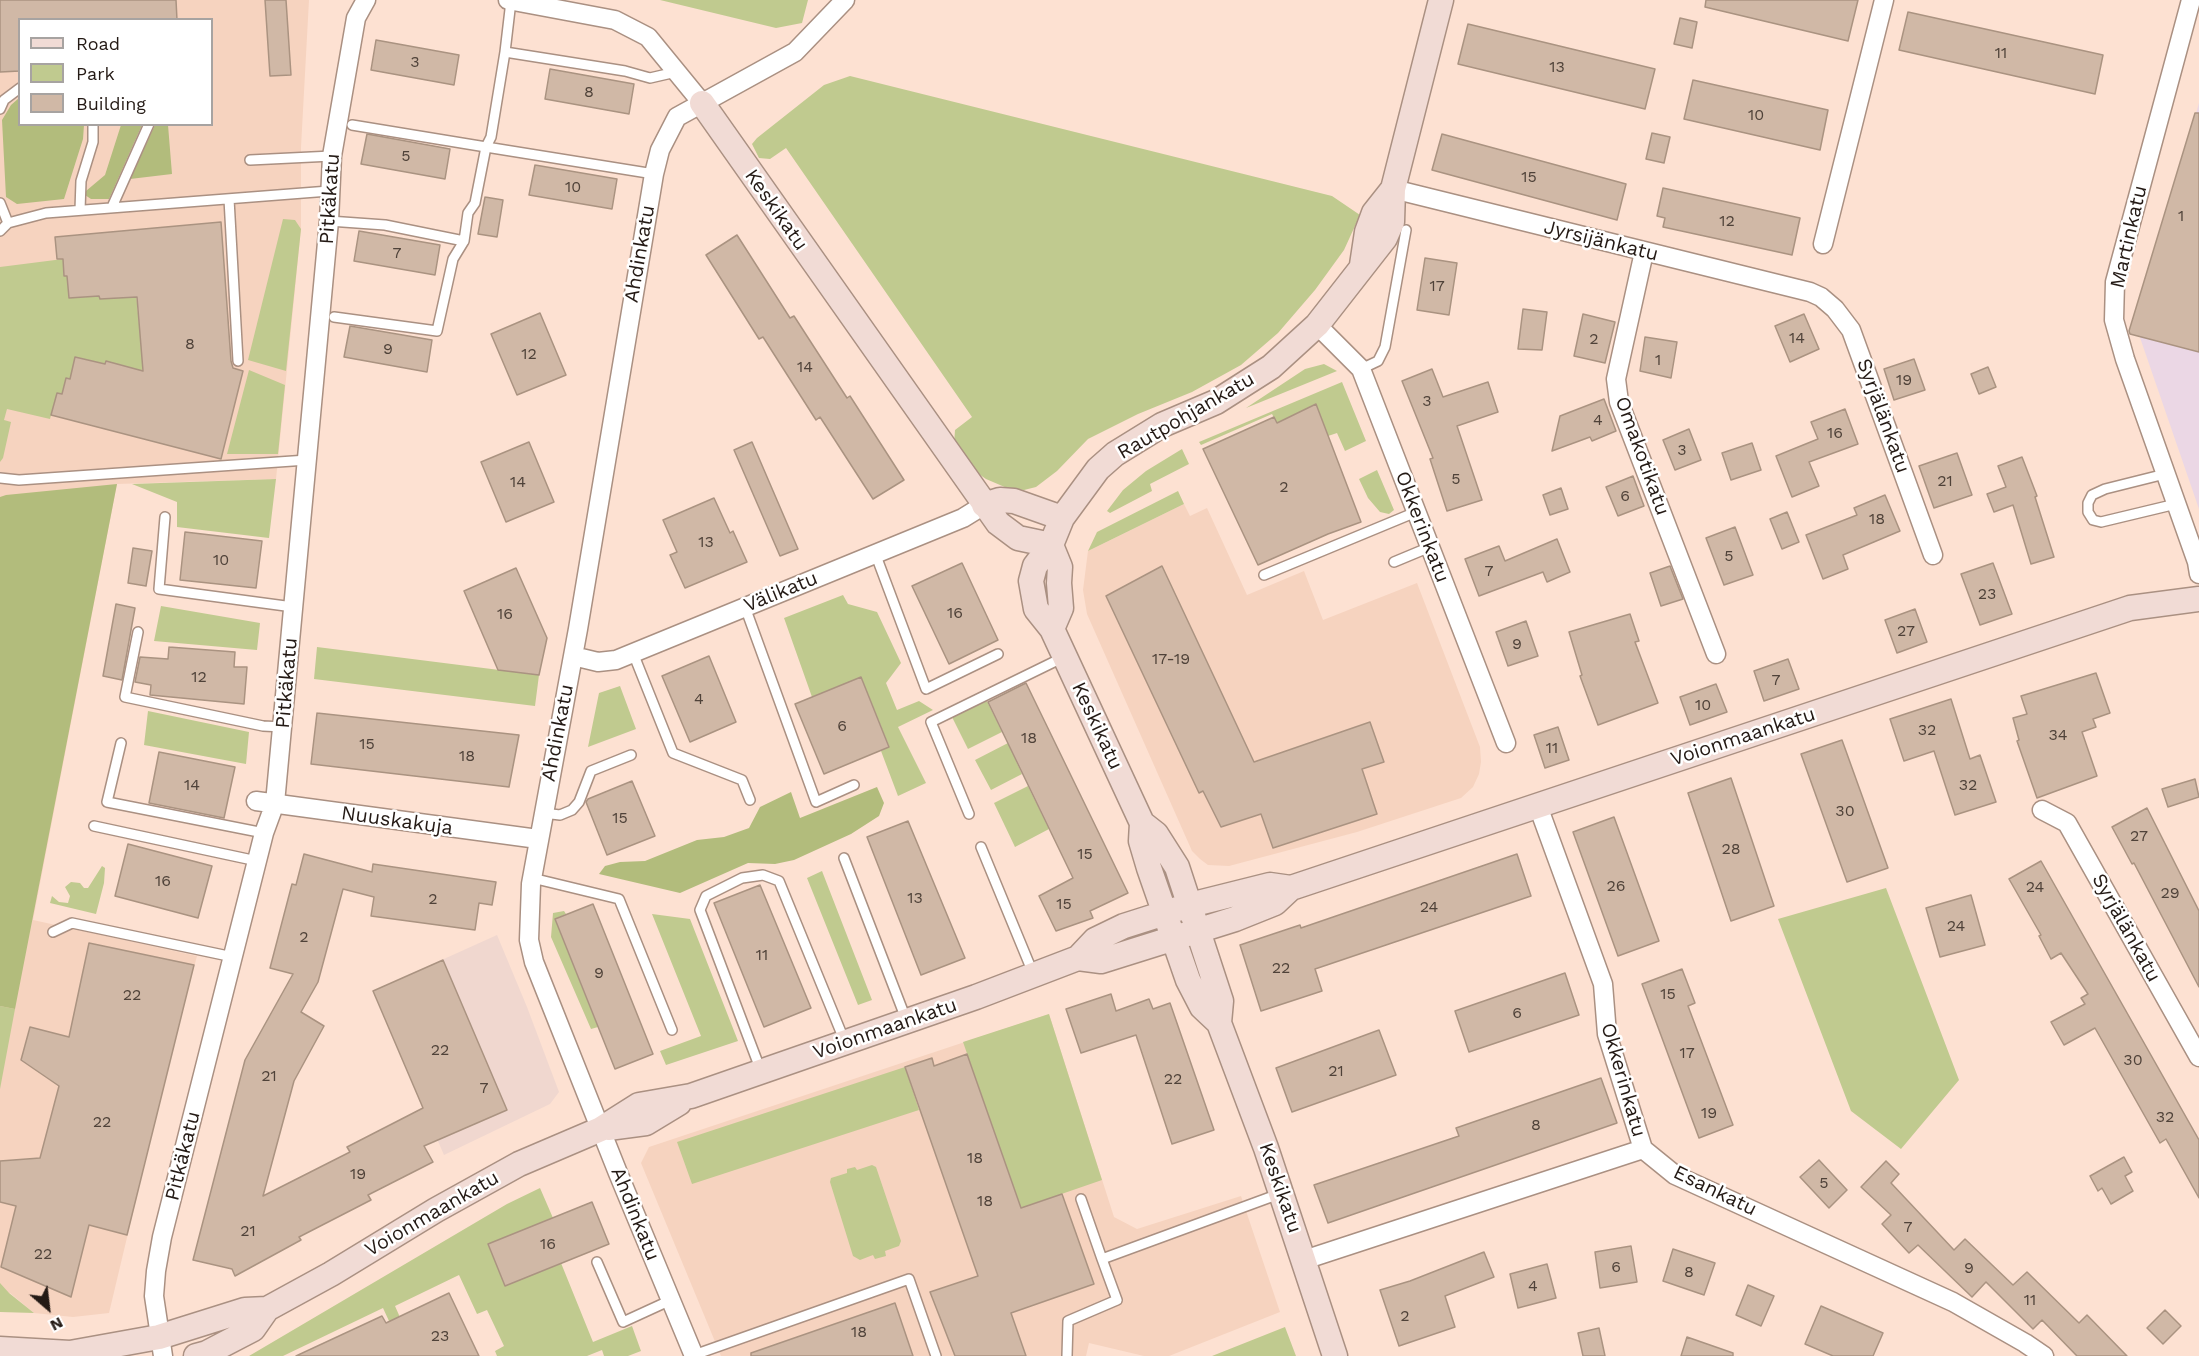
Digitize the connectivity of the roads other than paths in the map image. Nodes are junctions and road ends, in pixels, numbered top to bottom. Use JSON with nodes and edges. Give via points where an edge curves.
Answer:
{"nodes":[{"id":1,"x":366,"y":0,"type":"edge"},
{"id":2,"x":509,"y":0,"type":"edge"},
{"id":3,"x":845,"y":0,"type":"edge"},
{"id":4,"x":1441,"y":0,"type":"edge"},
{"id":5,"x":1884,"y":0,"type":"edge"},
{"id":6,"x":2191,"y":0,"type":"edge"},
{"id":7,"x":505,"y":52,"type":"junction"},
{"id":8,"x":676,"y":72,"type":"junction"},
{"id":9,"x":18,"y":90,"type":"edge"},
{"id":10,"x":702,"y":103,"type":"junction"},
{"id":11,"x":0,"y":110,"type":"edge"},
{"id":12,"x":352,"y":125,"type":"dead end"},
{"id":13,"x":93,"y":126,"type":"edge"},
{"id":14,"x":148,"y":126,"type":"edge"},
{"id":15,"x":486,"y":147,"type":"junction"},
{"id":16,"x":332,"y":156,"type":"junction"},
{"id":17,"x":250,"y":160,"type":"dead end"},
{"id":18,"x":654,"y":174,"type":"junction"},
{"id":19,"x":1393,"y":189,"type":"junction"},
{"id":20,"x":330,"y":195,"type":"junction"},
{"id":21,"x":229,"y":199,"type":"junction"},
{"id":22,"x":0,"y":203,"type":"edge"},
{"id":23,"x":112,"y":207,"type":"junction"},
{"id":24,"x":80,"y":210,"type":"junction"},
{"id":25,"x":329,"y":221,"type":"junction"},
{"id":26,"x":8,"y":223,"type":"junction"},
{"id":27,"x":1406,"y":230,"type":"dead end"},
{"id":28,"x":0,"y":231,"type":"edge"},
{"id":29,"x":464,"y":241,"type":"junction"},
{"id":30,"x":1823,"y":244,"type":"dead end"},
{"id":31,"x":1644,"y":252,"type":"junction"},
{"id":32,"x":1810,"y":292,"type":"joint"},
{"id":33,"x":334,"y":317,"type":"dead end"},
{"id":34,"x":1317,"y":325,"type":"junction"},
{"id":35,"x":238,"y":361,"type":"dead end"},
{"id":36,"x":1361,"y":369,"type":"junction"},
{"id":37,"x":307,"y":460,"type":"junction"},
{"id":38,"x":2165,"y":474,"type":"junction"},
{"id":39,"x":0,"y":478,"type":"edge"},
{"id":40,"x":2176,"y":504,"type":"junction"},
{"id":41,"x":984,"y":505,"type":"junction"},
{"id":42,"x":1416,"y":512,"type":"junction"},
{"id":43,"x":165,"y":517,"type":"dead end"},
{"id":44,"x":1062,"y":518,"type":"junction"},
{"id":45,"x":1051,"y":545,"type":"junction"},
{"id":46,"x":1430,"y":547,"type":"junction"},
{"id":47,"x":875,"y":554,"type":"junction"},
{"id":48,"x":1933,"y":555,"type":"dead end"},
{"id":49,"x":1394,"y":562,"type":"dead end"},
{"id":50,"x":2199,"y":574,"type":"edge"},
{"id":51,"x":1264,"y":575,"type":"dead end"},
{"id":52,"x":2199,"y":599,"type":"edge"},
{"id":53,"x":293,"y":607,"type":"junction"},
{"id":54,"x":745,"y":607,"type":"junction"},
{"id":55,"x":138,"y":632,"type":"dead end"},
{"id":56,"x":633,"y":653,"type":"junction"},
{"id":57,"x":998,"y":654,"type":"dead end"},
{"id":58,"x":1716,"y":654,"type":"dead end"},
{"id":59,"x":573,"y":656,"type":"junction"},
{"id":60,"x":1064,"y":657,"type":"junction"},
{"id":61,"x":283,"y":727,"type":"junction"},
{"id":62,"x":121,"y":743,"type":"dead end"},
{"id":63,"x":1506,"y":743,"type":"dead end"},
{"id":64,"x":631,"y":755,"type":"dead end"},
{"id":65,"x":854,"y":785,"type":"dead end"},
{"id":66,"x":750,"y":800,"type":"dead end"},
{"id":67,"x":256,"y":801,"type":"dead end"},
{"id":68,"x":275,"y":803,"type":"junction"},
{"id":69,"x":1538,"y":806,"type":"junction"},
{"id":70,"x":2042,"y":810,"type":"dead end"},
{"id":71,"x":543,"y":813,"type":"junction"},
{"id":72,"x":969,"y":814,"type":"dead end"},
{"id":73,"x":1142,"y":823,"type":"junction"},
{"id":74,"x":94,"y":826,"type":"dead end"},
{"id":75,"x":264,"y":833,"type":"junction"},
{"id":76,"x":538,"y":840,"type":"junction"},
{"id":77,"x":981,"y":847,"type":"dead end"},
{"id":78,"x":844,"y":858,"type":"dead end"},
{"id":79,"x":257,"y":861,"type":"junction"},
{"id":80,"x":532,"y":878,"type":"junction"},
{"id":81,"x":1291,"y":888,"type":"junction"},
{"id":82,"x":1190,"y":905,"type":"junction"},
{"id":83,"x":1164,"y":913,"type":"junction"},
{"id":84,"x":1199,"y":930,"type":"junction"},
{"id":85,"x":53,"y":932,"type":"dead end"},
{"id":86,"x":1173,"y":939,"type":"junction"},
{"id":87,"x":233,"y":957,"type":"junction"},
{"id":88,"x":1078,"y":958,"type":"junction"},
{"id":89,"x":1034,"y":975,"type":"junction"},
{"id":90,"x":906,"y":1021,"type":"junction"},
{"id":91,"x":1219,"y":1023,"type":"junction"},
{"id":92,"x":672,"y":1030,"type":"dead end"},
{"id":93,"x":846,"y":1042,"type":"junction"},
{"id":94,"x":2199,"y":1058,"type":"edge"},
{"id":95,"x":761,"y":1071,"type":"junction"},
{"id":96,"x":601,"y":1129,"type":"junction"},
{"id":97,"x":1643,"y":1149,"type":"junction"},
{"id":98,"x":1282,"y":1193,"type":"junction"},
{"id":99,"x":1082,"y":1199,"type":"dead end"},
{"id":100,"x":1102,"y":1259,"type":"junction"},
{"id":101,"x":1304,"y":1260,"type":"junction"},
{"id":102,"x":597,"y":1262,"type":"dead end"},
{"id":103,"x":671,"y":1300,"type":"junction"},
{"id":104,"x":267,"y":1309,"type":"junction"},
{"id":105,"x":161,"y":1346,"type":"edge"},
{"id":106,"x":0,"y":1349,"type":"edge"},
{"id":107,"x":196,"y":1356,"type":"edge"},
{"id":108,"x":694,"y":1356,"type":"edge"},
{"id":109,"x":936,"y":1356,"type":"edge"},
{"id":110,"x":1067,"y":1356,"type":"edge"},
{"id":111,"x":1335,"y":1356,"type":"edge"},
{"id":112,"x":2044,"y":1356,"type":"edge"}],
"edges":[{"from":1,"to":16,"type":"street","name":"Pitkäkatu","via":[[356,18]]},
{"from":2,"to":7,"type":"lane"},
{"from":2,"to":8,"type":"street","name":"Keskikatu","via":[[615,20],[648,37]]},
{"from":3,"to":10,"type":"street","name":"Ahdinkatu","via":[[795,52]]},
{"from":4,"to":19,"type":"main road","name":"Rautpohjankatu"},
{"from":5,"to":30,"type":"street"},
{"from":6,"to":38,"type":"street","name":"Martinkatu","via":[[2115,282],[2114,320]]},
{"from":7,"to":8,"type":"lane","via":[[650,78]]},
{"from":7,"to":15,"type":"lane"},
{"from":8,"to":10,"type":"street","name":"Keskikatu"},
{"from":9,"to":11,"type":"lane","via":[[4,100]]},
{"from":10,"to":18,"type":"street","name":"Ahdinkatu","via":[[678,117],[660,150]]},
{"from":10,"to":41,"type":"main road","name":"Keskikatu"},
{"from":12,"to":15,"type":"lane"},
{"from":13,"to":24,"type":"lane","via":[[93,142],[81,181]]},
{"from":14,"to":23,"type":"lane"},
{"from":15,"to":18,"type":"lane"},
{"from":15,"to":29,"type":"lane"},
{"from":16,"to":17,"type":"lane"},
{"from":16,"to":20,"type":"street","name":"Pitkäkatu"},
{"from":18,"to":59,"type":"street","name":"Ahdinkatu"},
{"from":19,"to":31,"type":"street","name":"Jyrsijänkatu"},
{"from":19,"to":34,"type":"main road","name":"Rautpohjankatu","via":[[1374,213],[1362,265]]},
{"from":20,"to":21,"type":"lane"},
{"from":20,"to":25,"type":"street","name":"Pitkäkatu"},
{"from":21,"to":23,"type":"lane"},
{"from":21,"to":35,"type":"lane"},
{"from":22,"to":26,"type":"lane"},
{"from":23,"to":24,"type":"lane"},
{"from":24,"to":26,"type":"lane","via":[[46,213]]},
{"from":25,"to":29,"type":"lane","via":[[385,225]]},
{"from":25,"to":37,"type":"street","name":"Pitkäkatu"},
{"from":26,"to":28,"type":"lane"},
{"from":27,"to":36,"type":"lane","via":[[1385,346],[1378,361]]},
{"from":29,"to":33,"type":"lane","via":[[453,259],[437,331]]},
{"from":31,"to":32,"type":"street","name":"Jyrsijänkatu"},
{"from":31,"to":58,"type":"street","name":"Omakotikatu","via":[[1616,379],[1619,402]]},
{"from":32,"to":48,"type":"street","name":"Syrjälänkatu","via":[[1835,309],[1851,330]]},
{"from":34,"to":36,"type":"street","name":"Okkerinkatu"},
{"from":34,"to":44,"type":"main road","name":"Rautpohjankatu","via":[[1271,367],[1216,402],[1162,425],[1116,454],[1098,469]]},
{"from":36,"to":42,"type":"street","name":"Okkerinkatu"},
{"from":37,"to":39,"type":"lane","via":[[19,480]]},
{"from":37,"to":53,"type":"street","name":"Pitkäkatu"},
{"from":38,"to":40,"type":"street","name":"Martinkatu"},
{"from":38,"to":40,"type":"lane","via":[[2092,495],[2088,512],[2093,520],[2101,522]]},
{"from":40,"to":50,"type":"street","name":"Martinkatu"},
{"from":41,"to":44,"type":"main road","via":[[1014,501]]},
{"from":41,"to":45,"type":"main road","name":"Keskikatu","via":[[998,523],[1018,538]]},
{"from":41,"to":47,"type":"street","name":"Välikatu","via":[[963,518]]},
{"from":42,"to":46,"type":"street","name":"Okkerinkatu"},
{"from":42,"to":51,"type":"lane"},
{"from":43,"to":53,"type":"lane","via":[[159,589]]},
{"from":44,"to":45,"type":"main road","name":"Keskikatu"},
{"from":45,"to":60,"type":"main road","name":"Keskikatu","via":[[1035,566],[1032,581],[1036,609],[1052,629]]},
{"from":46,"to":49,"type":"lane"},
{"from":46,"to":63,"type":"street","name":"Okkerinkatu"},
{"from":47,"to":54,"type":"street","name":"Välikatu"},
{"from":47,"to":57,"type":"lane","via":[[926,689]]},
{"from":52,"to":69,"type":"main road","name":"Voionmaankatu","via":[[2130,608]]},
{"from":53,"to":61,"type":"street","name":"Pitkäkatu"},
{"from":54,"to":56,"type":"street","name":"Välikatu"},
{"from":54,"to":65,"type":"lane","via":[[816,802]]},
{"from":55,"to":61,"type":"lane","via":[[125,697]]},
{"from":56,"to":59,"type":"street","name":"Välikatu","via":[[598,662]]},
{"from":56,"to":66,"type":"lane","via":[[673,753],[742,780]]},
{"from":59,"to":71,"type":"street","name":"Ahdinkatu"},
{"from":60,"to":72,"type":"lane","via":[[931,722]]},
{"from":60,"to":73,"type":"main road","name":"Keskikatu"},
{"from":61,"to":68,"type":"street","name":"Pitkäkatu"},
{"from":62,"to":75,"type":"lane","via":[[108,801]]},
{"from":64,"to":71,"type":"lane","via":[[591,771],[572,810],[560,816]]},
{"from":67,"to":68,"type":"street","name":"Nuuskakuja"},
{"from":68,"to":75,"type":"street","name":"Pitkäkatu"},
{"from":68,"to":76,"type":"street","name":"Nuuskakuja"},
{"from":69,"to":81,"type":"main road","name":"Voionmaankatu"},
{"from":69,"to":97,"type":"street","name":"Okkerinkatu","via":[[1603,984],[1607,1034]]},
{"from":70,"to":94,"type":"street","name":"Syrjälänkatu","via":[[2067,823]]},
{"from":71,"to":76,"type":"street","name":"Ahdinkatu"},
{"from":73,"to":82,"type":"main road","name":"Keskikatu","via":[[1156,834],[1177,867]]},
{"from":73,"to":83,"type":"main road","name":"Keskikatu","via":[[1142,841]]},
{"from":74,"to":79,"type":"lane"},
{"from":75,"to":79,"type":"street","name":"Pitkäkatu"},
{"from":76,"to":80,"type":"street","name":"Ahdinkatu"},
{"from":77,"to":89,"type":"lane"},
{"from":78,"to":90,"type":"lane"},
{"from":79,"to":87,"type":"street","name":"Pitkäkatu"},
{"from":80,"to":92,"type":"lane","via":[[619,899]]},
{"from":80,"to":96,"type":"street","name":"Ahdinkatu","via":[[529,940],[534,962]]},
{"from":81,"to":82,"type":"main road","name":"Voionmaankatu","via":[[1270,885]]},
{"from":81,"to":84,"type":"main road","name":"Voionmaankatu","via":[[1275,903]]},
{"from":82,"to":83,"type":"main road","name":"Voionmaankatu"},
{"from":82,"to":84,"type":"main road","name":"Keskikatu"},
{"from":83,"to":86,"type":"main road","name":"Keskikatu"},
{"from":83,"to":88,"type":"main road","name":"Voionmaankatu","via":[[1095,940]]},
{"from":84,"to":86,"type":"main road","name":"Voionmaankatu"},
{"from":84,"to":91,"type":"main road","name":"Keskikatu","via":[[1221,1001]]},
{"from":85,"to":87,"type":"lane","via":[[72,923]]},
{"from":86,"to":88,"type":"main road","name":"Voionmaankatu","via":[[1101,961]]},
{"from":86,"to":91,"type":"main road","name":"Keskikatu","via":[[1202,1007]]},
{"from":87,"to":105,"type":"street","name":"Pitkäkatu","via":[[159,1255],[154,1296]]},
{"from":88,"to":89,"type":"main road","name":"Voionmaankatu"},
{"from":89,"to":90,"type":"main road","name":"Voionmaankatu"},
{"from":90,"to":93,"type":"main road","name":"Voionmaankatu"},
{"from":91,"to":98,"type":"main road","name":"Keskikatu"},
{"from":93,"to":95,"type":"main road","name":"Voionmaankatu"},
{"from":93,"to":95,"type":"lane","via":[[779,881],[764,874],[742,878],[706,896],[700,910]]},
{"from":95,"to":96,"type":"main road","name":"Voionmaankatu","via":[[691,1096],[646,1123]]},
{"from":96,"to":103,"type":"street","name":"Ahdinkatu"},
{"from":96,"to":104,"type":"main road","name":"Voionmaankatu","via":[[519,1164]]},
{"from":97,"to":101,"type":"street"},
{"from":97,"to":112,"type":"street","name":"Esankatu","via":[[1675,1175],[1953,1302]]},
{"from":98,"to":100,"type":"lane"},
{"from":98,"to":101,"type":"main road","name":"Keskikatu"},
{"from":99,"to":100,"type":"lane"},
{"from":100,"to":110,"type":"lane","via":[[1117,1300],[1068,1321]]},
{"from":101,"to":111,"type":"main road","name":"Keskikatu"},
{"from":102,"to":103,"type":"lane","via":[[622,1322]]},
{"from":103,"to":108,"type":"street","name":"Ahdinkatu"},
{"from":104,"to":105,"type":"main road","name":"Voionmaankatu","via":[[245,1310]]},
{"from":104,"to":107,"type":"main road","name":"Voionmaankatu","via":[[253,1329]]},
{"from":105,"to":106,"type":"main road","name":"Voionmaankatu","via":[[70,1353]]},
{"from":108,"to":109,"type":"lane","via":[[909,1279]]}]}
